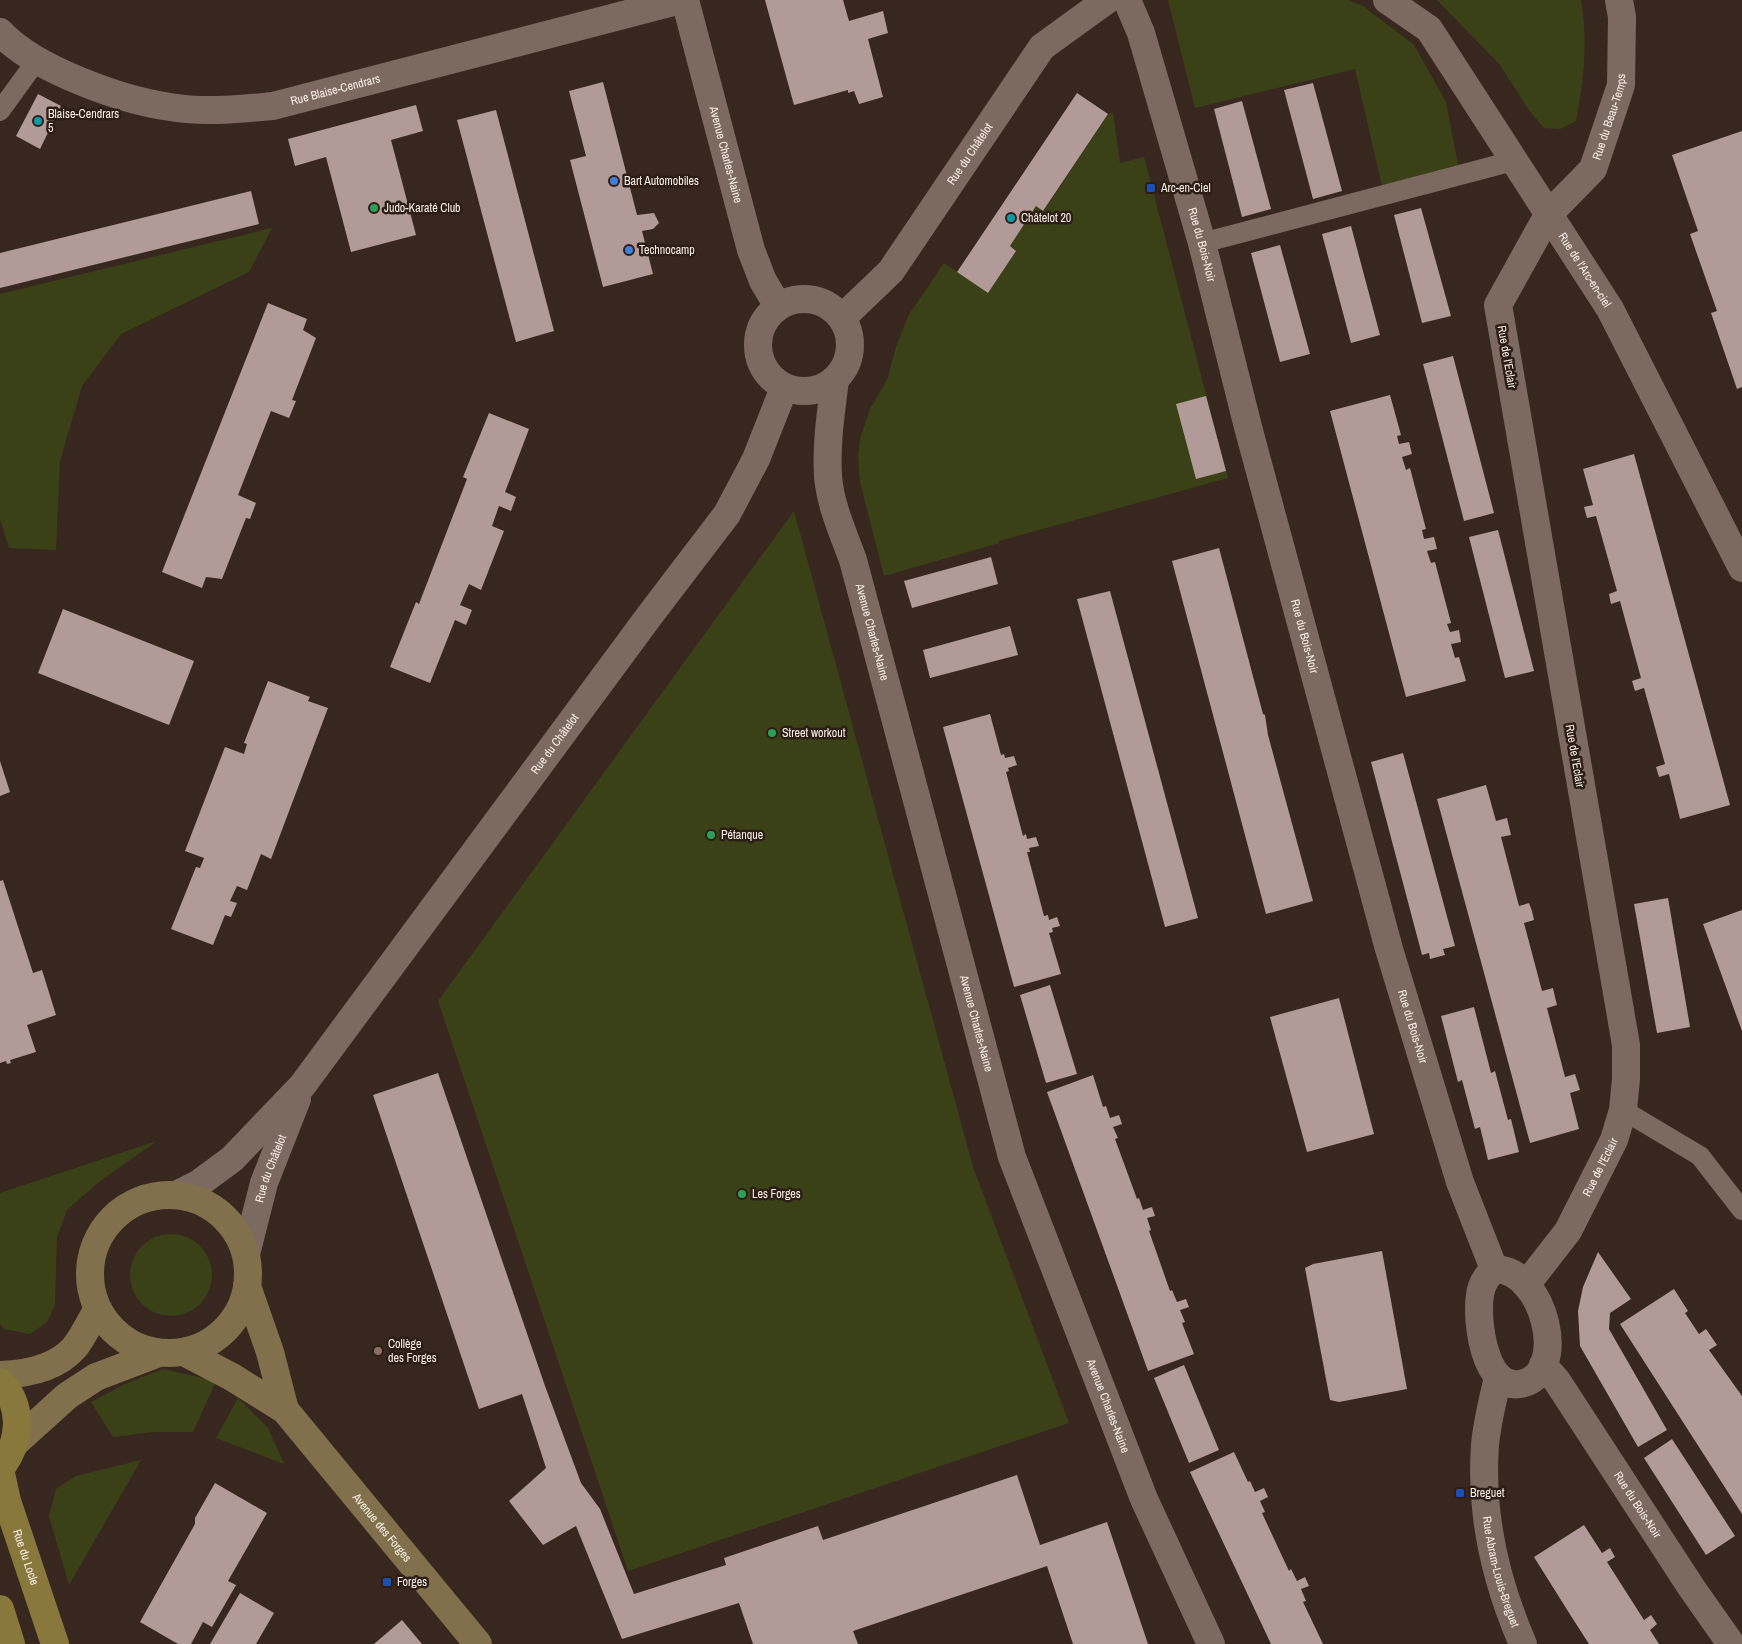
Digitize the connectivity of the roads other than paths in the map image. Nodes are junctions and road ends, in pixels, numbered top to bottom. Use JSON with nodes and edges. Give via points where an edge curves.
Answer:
{"nodes":[{"id":1,"x":681,"y":0,"type":"edge"},
{"id":2,"x":685,"y":0,"type":"edge"},
{"id":3,"x":1108,"y":0,"type":"edge"},
{"id":4,"x":1127,"y":0,"type":"edge"},
{"id":5,"x":1387,"y":0,"type":"edge"},
{"id":6,"x":1619,"y":0,"type":"edge"},
{"id":7,"x":0,"y":32,"type":"edge"},
{"id":8,"x":37,"y":60,"type":"junction"},
{"id":9,"x":0,"y":111,"type":"edge"},
{"id":10,"x":1513,"y":161,"type":"junction"},
{"id":11,"x":1548,"y":215,"type":"junction"},
{"id":12,"x":1202,"y":242,"type":"junction"},
{"id":13,"x":778,"y":306,"type":"junction"},
{"id":14,"x":842,"y":318,"type":"junction"},
{"id":15,"x":835,"y":380,"type":"junction"},
{"id":16,"x":784,"y":388,"type":"junction"},
{"id":17,"x":1742,"y":568,"type":"edge"},
{"id":18,"x":302,"y":1086,"type":"junction"},
{"id":19,"x":1623,"y":1110,"type":"junction"},
{"id":20,"x":178,"y":1194,"type":"junction"},
{"id":21,"x":1742,"y":1210,"type":"edge"},
{"id":22,"x":246,"y":1254,"type":"junction"},
{"id":23,"x":1494,"y":1269,"type":"junction"},
{"id":24,"x":1526,"y":1285,"type":"junction"},
{"id":25,"x":247,"y":1286,"type":"junction"},
{"id":26,"x":98,"y":1310,"type":"junction"},
{"id":27,"x":172,"y":1353,"type":"junction"},
{"id":28,"x":1543,"y":1365,"type":"junction"},
{"id":29,"x":0,"y":1375,"type":"edge"},
{"id":30,"x":1498,"y":1378,"type":"junction"},
{"id":31,"x":0,"y":1382,"type":"edge"},
{"id":32,"x":285,"y":1410,"type":"junction"},
{"id":33,"x":15,"y":1443,"type":"junction"},
{"id":34,"x":0,"y":1469,"type":"edge"},
{"id":35,"x":0,"y":1609,"type":"edge"},
{"id":36,"x":12,"y":1644,"type":"edge"},
{"id":37,"x":55,"y":1644,"type":"edge"},
{"id":38,"x":478,"y":1644,"type":"edge"},
{"id":39,"x":1211,"y":1644,"type":"edge"},
{"id":40,"x":1523,"y":1644,"type":"edge"},
{"id":41,"x":1731,"y":1644,"type":"edge"}],
"edges":[{"from":1,"to":8,"type":"street","name":"Rue Blaise-Cendrars","via":[[273,106],[222,111],[170,107],[127,97],[78,80]]},
{"from":2,"to":13,"type":"street","name":"Avenue Charles-Naine","via":[[751,250],[763,281]]},
{"from":3,"to":14,"type":"street","name":"Rue du Châtelot","via":[[1042,47],[892,271]]},
{"from":4,"to":12,"type":"street","name":"Rue du Bois-Noir","via":[[1141,33]]},
{"from":5,"to":10,"type":"street","name":"Rue de l'Arc-en-ciel","via":[[1429,29]]},
{"from":6,"to":11,"type":"street","name":"Rue du Beau-Temps","via":[[1622,17],[1618,95],[1593,169]]},
{"from":7,"to":8,"type":"street","name":"Rue Blaise-Cendrars"},
{"from":8,"to":9,"type":"lane"},
{"from":10,"to":11,"type":"street","name":"Rue de l'Arc-en-ciel"},
{"from":10,"to":12,"type":"lane"},
{"from":11,"to":17,"type":"street","name":"Rue de l'Arc-en-ciel","via":[[1610,309]]},
{"from":11,"to":19,"type":"street","name":"Rue de l'Eclair","via":[[1498,305],[1626,1045]]},
{"from":12,"to":23,"type":"street","name":"Rue du Bois-Noir","via":[[1248,427],[1390,950],[1460,1182]]},
{"from":13,"to":14,"type":"street","via":[[791,300],[813,300],[832,308]]},
{"from":13,"to":16,"type":"street","via":[[768,316],[757,341],[758,356],[763,369]]},
{"from":14,"to":15,"type":"street","via":[[850,344],[844,370]]},
{"from":15,"to":16,"type":"street","via":[[810,391]]},
{"from":15,"to":39,"type":"street","name":"Avenue Charles-Naine","via":[[827,448],[828,477],[834,505],[852,560],[1012,1157],[1144,1499]]},
{"from":16,"to":18,"type":"street","name":"Rue du Châtelot","via":[[756,459],[727,514]]},
{"from":18,"to":20,"type":"street","name":"Rue du Châtelot","via":[[232,1159]]},
{"from":18,"to":22,"type":"street","name":"Rue du Châtelot","via":[[264,1183]]},
{"from":19,"to":21,"type":"lane","via":[[1700,1156]]},
{"from":19,"to":24,"type":"street","name":"Rue de l'Eclair","via":[[1614,1140],[1568,1231]]},
{"from":20,"to":22,"type":"main road","via":[[221,1213],[240,1239]]},
{"from":20,"to":26,"type":"main road","via":[[162,1194],[132,1203],[108,1222],[93,1249],[89,1264],[89,1280]]},
{"from":22,"to":25,"type":"main road"},
{"from":23,"to":24,"type":"street","via":[[1512,1271]]},
{"from":23,"to":30,"type":"street","via":[[1483,1283],[1480,1295],[1480,1328],[1483,1346]]},
{"from":24,"to":28,"type":"street","via":[[1547,1322]]},
{"from":25,"to":27,"type":"main road","via":[[238,1313],[219,1336],[203,1346]]},
{"from":25,"to":32,"type":"main road","name":"Avenue des Forges","via":[[268,1344]]},
{"from":26,"to":27,"type":"main road","via":[[108,1326],[123,1339],[140,1348]]},
{"from":26,"to":29,"type":"main road","via":[[64,1357],[32,1371]]},
{"from":27,"to":32,"type":"main road","name":"Avenue des Forges","via":[[232,1377]]},
{"from":27,"to":33,"type":"main road","via":[[96,1377],[67,1396]]},
{"from":28,"to":30,"type":"street","via":[[1538,1375],[1524,1383],[1508,1383]]},
{"from":28,"to":41,"type":"street","name":"Rue du Bois-Noir","via":[[1557,1380]]},
{"from":30,"to":40,"type":"street","name":"Rue Abram-Louis-Breguet","via":[[1485,1444],[1484,1498],[1493,1563],[1507,1608]]},
{"from":31,"to":33,"type":"main road","via":[[12,1399],[16,1413]]},
{"from":32,"to":38,"type":"main road","name":"Avenue des Forges"},
{"from":33,"to":34,"type":"main road"},
{"from":34,"to":37,"type":"main road","name":"Rue du Locle","via":[[7,1501]]},
{"from":35,"to":36,"type":"main road"}]}
